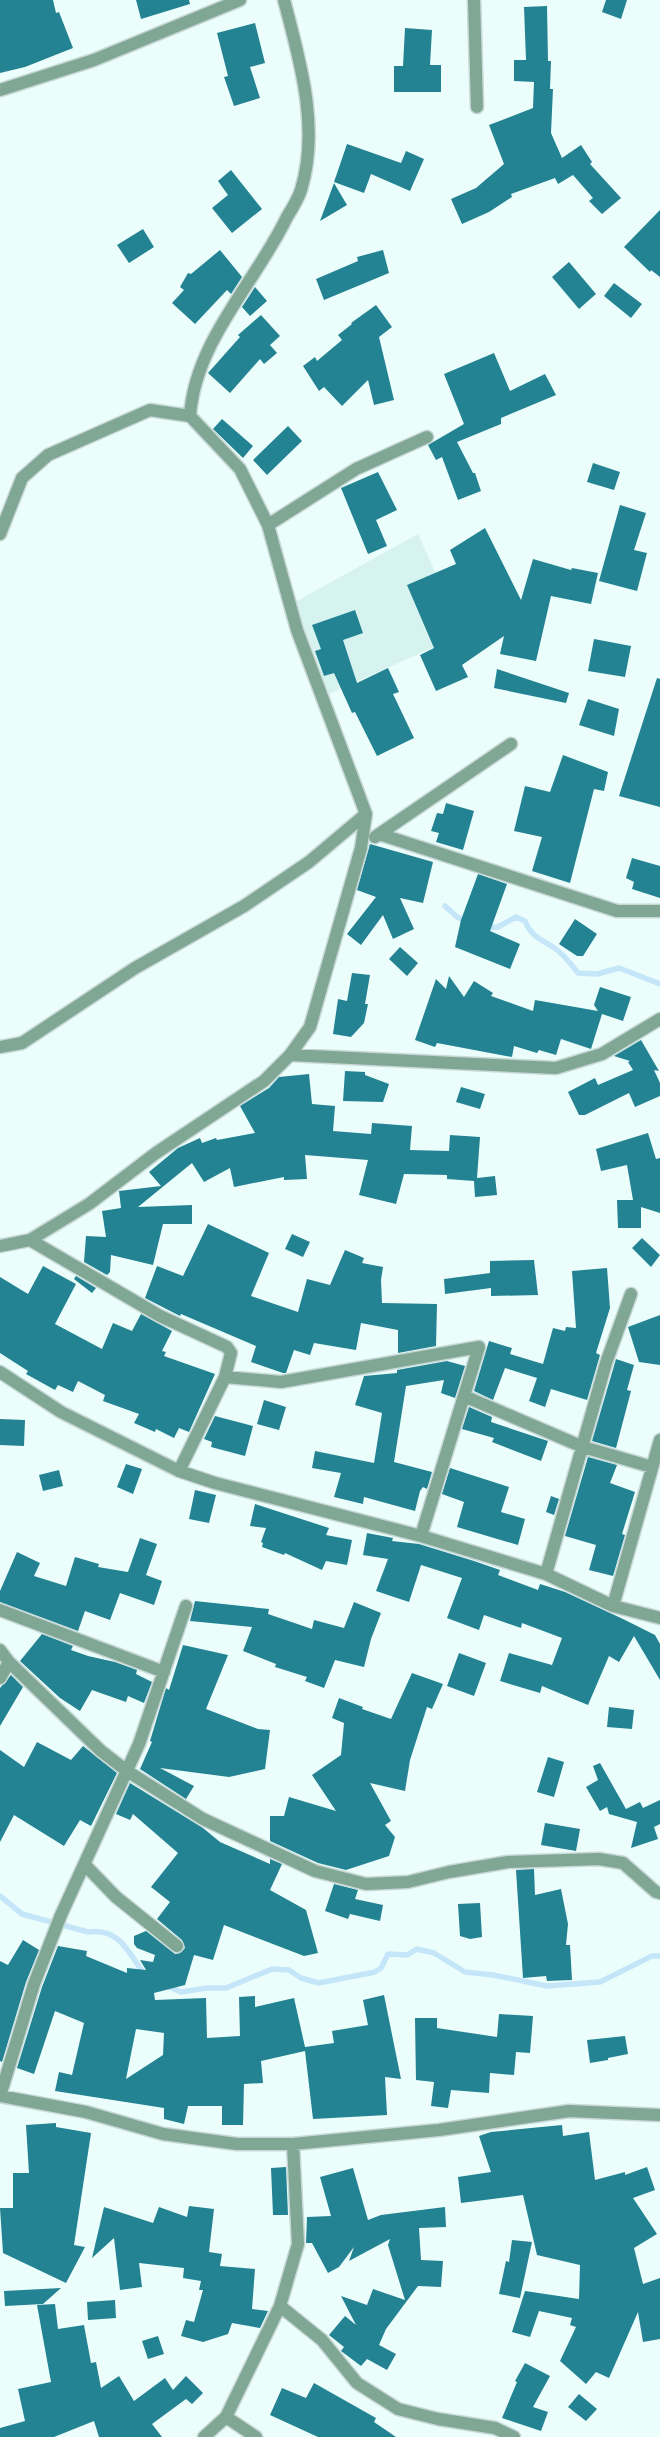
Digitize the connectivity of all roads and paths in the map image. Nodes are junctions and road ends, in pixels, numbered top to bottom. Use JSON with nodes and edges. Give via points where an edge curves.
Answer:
{"nodes":[{"id":1,"x":240,"y":0,"type":"edge"},
{"id":2,"x":284,"y":0,"type":"edge"},
{"id":3,"x":474,"y":0,"type":"edge"},
{"id":4,"x":0,"y":90,"type":"edge"},
{"id":5,"x":477,"y":107,"type":"dead end"},
{"id":6,"x":190,"y":416,"type":"junction"},
{"id":7,"x":427,"y":438,"type":"dead end"},
{"id":8,"x":268,"y":525,"type":"junction"},
{"id":9,"x":0,"y":534,"type":"edge"},
{"id":10,"x":511,"y":744,"type":"dead end"},
{"id":11,"x":366,"y":814,"type":"junction"},
{"id":12,"x":379,"y":834,"type":"junction"},
{"id":13,"x":362,"y":848,"type":"junction"},
{"id":14,"x":660,"y":911,"type":"edge"},
{"id":15,"x":660,"y":1019,"type":"edge"},
{"id":16,"x":0,"y":1048,"type":"edge"},
{"id":17,"x":290,"y":1055,"type":"junction"},
{"id":18,"x":30,"y":1240,"type":"junction"},
{"id":19,"x":0,"y":1246,"type":"edge"},
{"id":20,"x":631,"y":1294,"type":"dead end"},
{"id":21,"x":0,"y":1372,"type":"edge"},
{"id":22,"x":225,"y":1376,"type":"junction"},
{"id":23,"x":464,"y":1396,"type":"junction"},
{"id":24,"x":660,"y":1440,"type":"edge"},
{"id":25,"x":582,"y":1447,"type":"junction"},
{"id":26,"x":652,"y":1467,"type":"junction"},
{"id":27,"x":179,"y":1471,"type":"junction"},
{"id":28,"x":422,"y":1536,"type":"junction"},
{"id":29,"x":546,"y":1574,"type":"junction"},
{"id":30,"x":186,"y":1606,"type":"dead end"},
{"id":31,"x":613,"y":1606,"type":"junction"},
{"id":32,"x":0,"y":1610,"type":"edge"},
{"id":33,"x":660,"y":1618,"type":"edge"},
{"id":34,"x":0,"y":1650,"type":"edge"},
{"id":35,"x":9,"y":1662,"type":"junction"},
{"id":36,"x":164,"y":1672,"type":"junction"},
{"id":37,"x":0,"y":1678,"type":"edge"},
{"id":38,"x":127,"y":1771,"type":"junction"},
{"id":39,"x":85,"y":1865,"type":"junction"},
{"id":40,"x":660,"y":1893,"type":"edge"},
{"id":41,"x":176,"y":1946,"type":"dead end"},
{"id":42,"x":0,"y":2096,"type":"edge"},
{"id":43,"x":660,"y":2115,"type":"edge"},
{"id":44,"x":294,"y":2144,"type":"junction"},
{"id":45,"x":280,"y":2306,"type":"junction"},
{"id":46,"x":226,"y":2417,"type":"junction"},
{"id":47,"x":204,"y":2437,"type":"edge"},
{"id":48,"x":256,"y":2437,"type":"edge"},
{"id":49,"x":514,"y":2437,"type":"edge"}],
"edges":[{"from":1,"to":4,"type":"street","via":[[94,60]]},
{"from":2,"to":6,"type":"street","via":[[304,78],[308,145],[300,190],[278,238],[229,311],[192,393]]},
{"from":3,"to":5,"type":"street"},
{"from":6,"to":8,"type":"street","via":[[240,468]]},
{"from":6,"to":9,"type":"street","via":[[150,410],[48,455],[22,478]]},
{"from":7,"to":8,"type":"street","via":[[356,469]]},
{"from":8,"to":11,"type":"street","via":[[297,630]]},
{"from":10,"to":12,"type":"street"},
{"from":11,"to":13,"type":"street"},
{"from":11,"to":16,"type":"street","via":[[309,862],[244,906],[135,968],[22,1043]]},
{"from":12,"to":13,"type":"street"},
{"from":12,"to":14,"type":"street","via":[[617,911]]},
{"from":13,"to":17,"type":"street","via":[[310,1027]]},
{"from":15,"to":17,"type":"street","via":[[602,1054],[556,1068]]},
{"from":17,"to":18,"type":"street","via":[[264,1080],[156,1153],[89,1204]]},
{"from":18,"to":19,"type":"street"},
{"from":18,"to":22,"type":"street","via":[[160,1316],[227,1347],[232,1352]]},
{"from":20,"to":25,"type":"street","via":[[606,1363]]},
{"from":21,"to":27,"type":"street","via":[[61,1412]]},
{"from":22,"to":23,"type":"street","via":[[281,1382],[479,1347]]},
{"from":22,"to":27,"type":"street"},
{"from":23,"to":25,"type":"street"},
{"from":23,"to":28,"type":"street"},
{"from":24,"to":26,"type":"street"},
{"from":25,"to":26,"type":"street"},
{"from":25,"to":29,"type":"street"},
{"from":26,"to":31,"type":"street"},
{"from":27,"to":28,"type":"street"},
{"from":28,"to":29,"type":"street"},
{"from":29,"to":31,"type":"street"},
{"from":30,"to":36,"type":"street"},
{"from":31,"to":33,"type":"street"},
{"from":32,"to":36,"type":"street"},
{"from":34,"to":35,"type":"street"},
{"from":35,"to":37,"type":"street"},
{"from":35,"to":38,"type":"street","via":[[101,1751]]},
{"from":36,"to":38,"type":"street"},
{"from":38,"to":39,"type":"street"},
{"from":38,"to":40,"type":"street","via":[[203,1819],[251,1843],[314,1871],[366,1884],[408,1882],[508,1862],[598,1859],[623,1863]]},
{"from":39,"to":41,"type":"street","via":[[116,1897]]},
{"from":39,"to":42,"type":"street","via":[[34,1984]]},
{"from":42,"to":44,"type":"street","via":[[86,2112],[164,2134],[237,2144]]},
{"from":43,"to":44,"type":"street","via":[[569,2111],[439,2130]]},
{"from":44,"to":45,"type":"street","via":[[298,2244]]},
{"from":45,"to":46,"type":"street"},
{"from":45,"to":49,"type":"street","via":[[322,2340],[357,2382],[398,2409],[495,2428]]},
{"from":46,"to":47,"type":"street"},
{"from":46,"to":48,"type":"street"}]}
